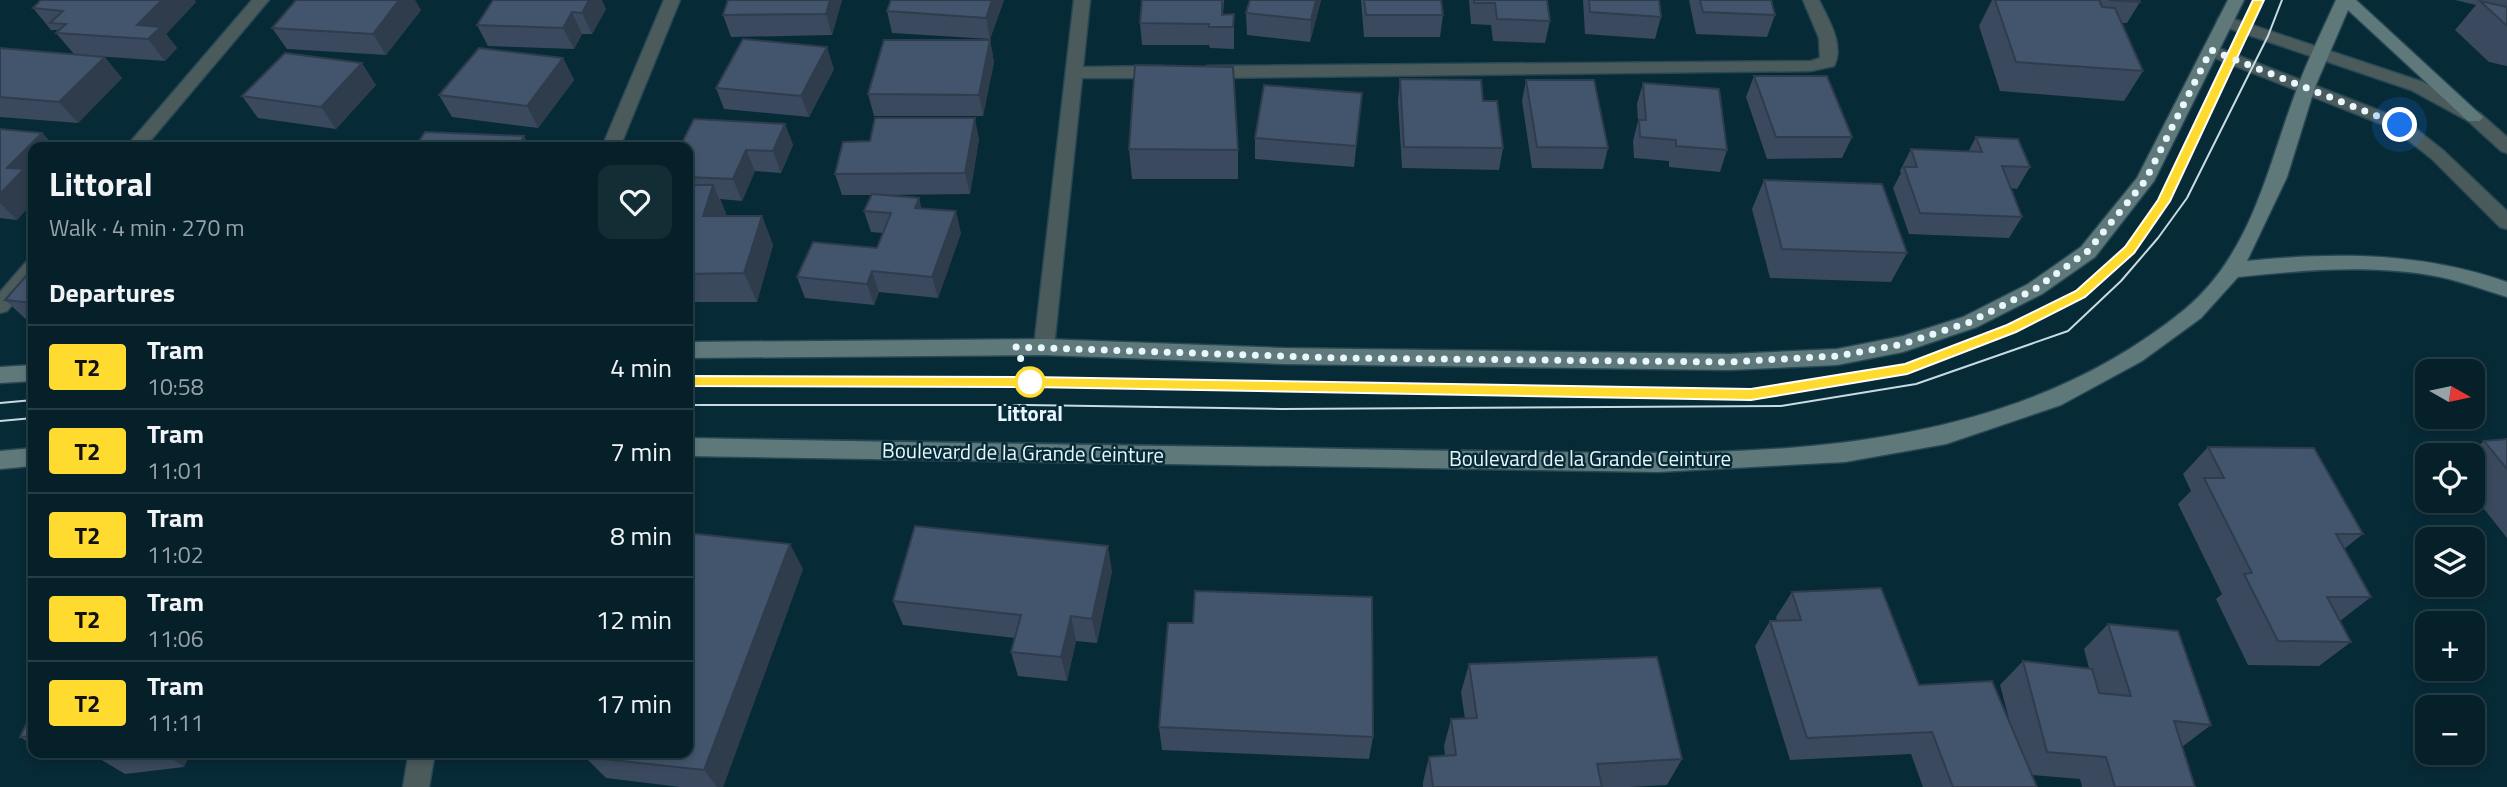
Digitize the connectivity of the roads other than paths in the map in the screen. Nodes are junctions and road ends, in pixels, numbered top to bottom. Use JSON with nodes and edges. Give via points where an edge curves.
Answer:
{"nodes":[{"id":1,"x":261,"y":0,"type":"edge"},
{"id":2,"x":672,"y":0,"type":"edge"},
{"id":3,"x":1082,"y":0,"type":"edge"},
{"id":4,"x":1811,"y":0,"type":"edge"},
{"id":5,"x":2236,"y":0,"type":"edge"},
{"id":6,"x":2345,"y":0,"type":"edge"},
{"id":7,"x":2225,"y":21,"type":"junction"},
{"id":8,"x":2211,"y":50,"type":"junction"},
{"id":9,"x":2320,"y":55,"type":"junction"},
{"id":10,"x":1073,"y":73,"type":"junction"},
{"id":11,"x":2306,"y":87,"type":"junction"},
{"id":12,"x":2474,"y":117,"type":"junction"},
{"id":13,"x":139,"y":142,"type":"edge"},
{"id":14,"x":613,"y":142,"type":"edge"},
{"id":15,"x":2507,"y":146,"type":"edge"},
{"id":16,"x":2507,"y":222,"type":"edge"},
{"id":17,"x":2232,"y":270,"type":"junction"},
{"id":18,"x":28,"y":273,"type":"edge"},
{"id":19,"x":2507,"y":290,"type":"edge"},
{"id":20,"x":0,"y":306,"type":"edge"},
{"id":21,"x":1044,"y":347,"type":"junction"},
{"id":22,"x":693,"y":350,"type":"edge"},
{"id":23,"x":28,"y":373,"type":"edge"},
{"id":24,"x":0,"y":375,"type":"edge"},
{"id":25,"x":693,"y":447,"type":"edge"},
{"id":26,"x":28,"y":457,"type":"edge"},
{"id":27,"x":0,"y":460,"type":"edge"},
{"id":28,"x":421,"y":758,"type":"edge"},
{"id":29,"x":416,"y":787,"type":"edge"}],
"edges":[{"from":1,"to":13,"type":"street"},
{"from":2,"to":14,"type":"street"},
{"from":3,"to":10,"type":"street"},
{"from":4,"to":10,"type":"street","via":[[1830,48],[1828,62],[1811,66]]},
{"from":5,"to":7,"type":"main road"},
{"from":6,"to":9,"type":"main road","name":"Boulevard de la Grande Ceinture"},
{"from":6,"to":12,"type":"main road"},
{"from":7,"to":8,"type":"main road"},
{"from":7,"to":9,"type":"street"},
{"from":8,"to":11,"type":"street"},
{"from":8,"to":21,"type":"main road","via":[[2145,181],[2088,251],[2035,289],[1970,322],[1903,344],[1837,356],[1729,362],[1296,357]]},
{"from":9,"to":11,"type":"main road","name":"Boulevard de la Grande Ceinture"},
{"from":9,"to":12,"type":"street","via":[[2417,86]]},
{"from":10,"to":21,"type":"street"},
{"from":11,"to":16,"type":"street","via":[[2400,125]]},
{"from":11,"to":17,"type":"main road","name":"Boulevard de la Grande Ceinture","via":[[2278,177]]},
{"from":12,"to":15,"type":"street"},
{"from":17,"to":19,"type":"main road","via":[[2307,262],[2386,261],[2434,267]]},
{"from":17,"to":25,"type":"main road","name":"Boulevard de la Grande Ceinture","via":[[2194,313],[2135,355],[2054,399],[1946,435],[1845,453],[1658,463]]},
{"from":18,"to":20,"type":"street"},
{"from":21,"to":22,"type":"main road"},
{"from":23,"to":24,"type":"main road"},
{"from":26,"to":27,"type":"main road"},
{"from":28,"to":29,"type":"street"}]}
